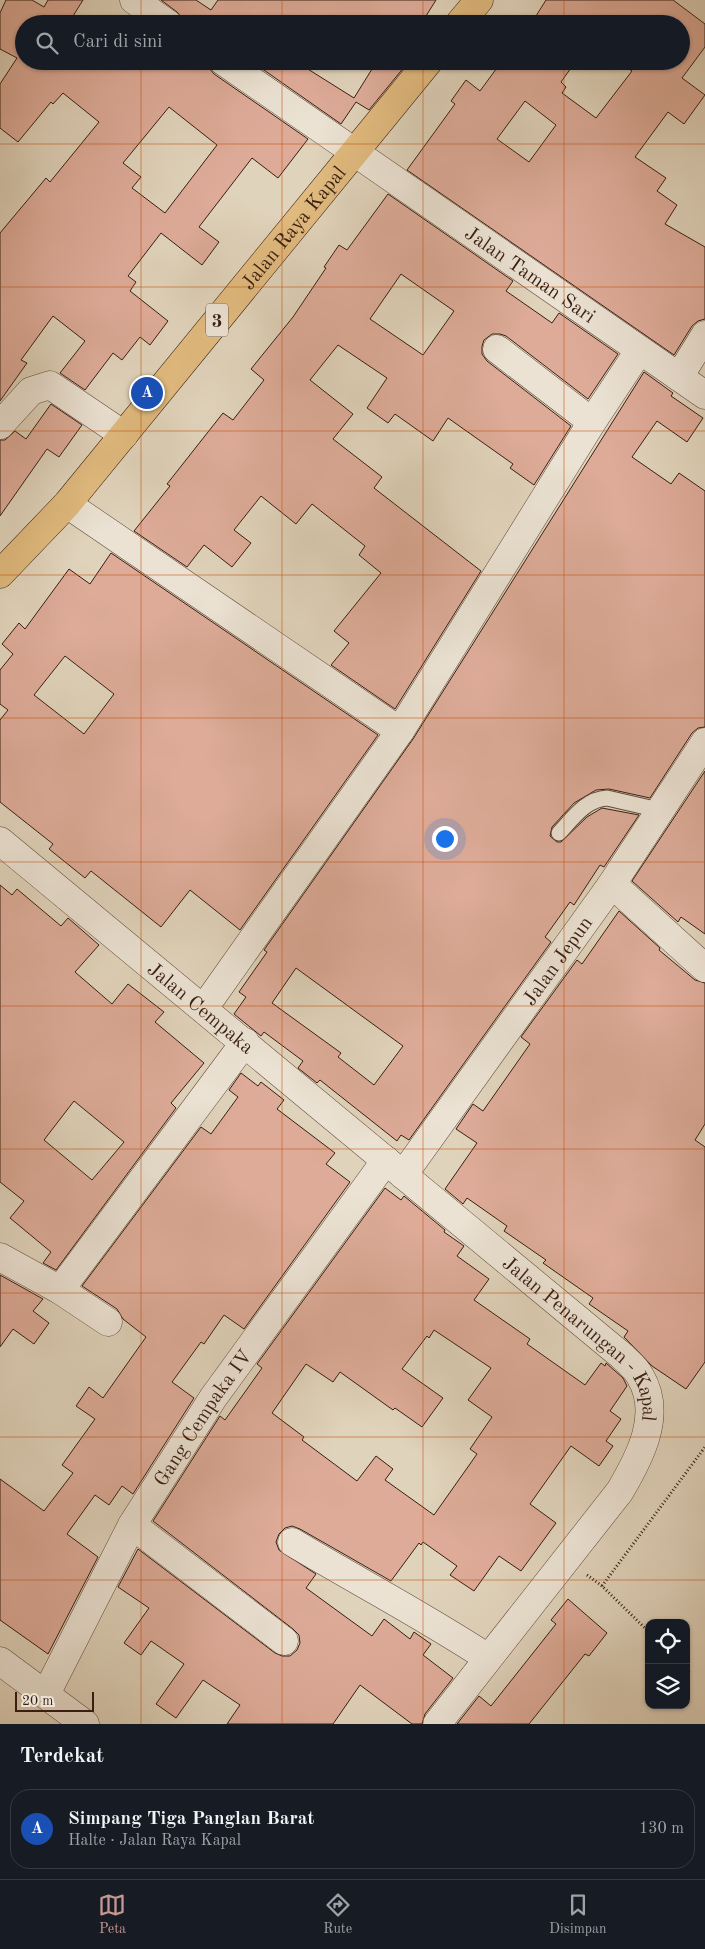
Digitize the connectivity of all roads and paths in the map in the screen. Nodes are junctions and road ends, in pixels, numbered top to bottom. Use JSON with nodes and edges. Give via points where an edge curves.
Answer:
{"nodes":[{"id":1,"x":135,"y":0,"type":"edge"},
{"id":2,"x":479,"y":0,"type":"edge"},
{"id":3,"x":156,"y":15,"type":"edge"},
{"id":4,"x":466,"y":15,"type":"edge"},
{"id":5,"x":236,"y":70,"type":"edge"},
{"id":6,"x":422,"y":70,"type":"edge"},
{"id":7,"x":355,"y":152,"type":"junction"},
{"id":8,"x":705,"y":335,"type":"edge"},
{"id":9,"x":497,"y":350,"type":"dead end"},
{"id":10,"x":639,"y":351,"type":"junction"},
{"id":11,"x":679,"y":377,"type":"junction"},
{"id":12,"x":705,"y":395,"type":"edge"},
{"id":13,"x":592,"y":422,"type":"junction"},
{"id":14,"x":0,"y":425,"type":"edge"},
{"id":15,"x":124,"y":435,"type":"junction"},
{"id":16,"x":68,"y":504,"type":"junction"},
{"id":17,"x":0,"y":574,"type":"edge"},
{"id":18,"x":400,"y":731,"type":"junction"},
{"id":19,"x":705,"y":742,"type":"edge"},
{"id":20,"x":659,"y":810,"type":"junction"},
{"id":21,"x":560,"y":833,"type":"dead end"},
{"id":22,"x":0,"y":841,"type":"edge"},
{"id":23,"x":612,"y":884,"type":"junction"},
{"id":24,"x":705,"y":968,"type":"edge"},
{"id":25,"x":204,"y":1008,"type":"junction"},
{"id":26,"x":244,"y":1042,"type":"junction"},
{"id":27,"x":394,"y":1167,"type":"junction"},
{"id":28,"x":0,"y":1257,"type":"edge"},
{"id":29,"x":60,"y":1290,"type":"junction"},
{"id":30,"x":108,"y":1322,"type":"dead end"},
{"id":31,"x":705,"y":1447,"type":"edge"},
{"id":32,"x":132,"y":1524,"type":"junction"},
{"id":33,"x":292,"y":1542,"type":"dead end"},
{"id":34,"x":567,"y":1559,"type":"junction"},
{"id":35,"x":602,"y":1586,"type":"junction"},
{"id":36,"x":645,"y":1628,"type":"edge"},
{"id":37,"x":284,"y":1641,"type":"dead end"},
{"id":38,"x":488,"y":1658,"type":"junction"},
{"id":39,"x":0,"y":1661,"type":"edge"},
{"id":40,"x":46,"y":1694,"type":"junction"},
{"id":41,"x":84,"y":1724,"type":"edge"},
{"id":42,"x":437,"y":1724,"type":"edge"}],
"edges":[{"from":1,"to":3,"type":"street"},
{"from":2,"to":4,"type":"highway"},
{"from":5,"to":7,"type":"street","name":"Jalan Taman Sari"},
{"from":6,"to":7,"type":"highway","name":"Jalan Raya Kapal","number":"3"},
{"from":7,"to":10,"type":"street","name":"Jalan Taman Sari"},
{"from":7,"to":15,"type":"highway","name":"Jalan Raya Kapal","number":"3"},
{"from":8,"to":11,"type":"street"},
{"from":9,"to":13,"type":"street"},
{"from":10,"to":11,"type":"street","name":"Jalan Taman Sari"},
{"from":10,"to":13,"type":"street"},
{"from":11,"to":12,"type":"street","name":"Jalan Taman Sari"},
{"from":13,"to":18,"type":"street"},
{"from":14,"to":15,"type":"street","via":[[30,391],[50,385]]},
{"from":15,"to":16,"type":"highway","name":"Jalan Raya Kapal","number":"3"},
{"from":16,"to":17,"type":"highway","name":"Jalan Raya Kapal","number":"3"},
{"from":16,"to":18,"type":"street"},
{"from":18,"to":25,"type":"street"},
{"from":19,"to":20,"type":"street","name":"Jalan Jepun"},
{"from":20,"to":21,"type":"lane","via":[[599,799],[578,813]]},
{"from":20,"to":23,"type":"street","name":"Jalan Jepun"},
{"from":22,"to":25,"type":"street","name":"Jalan Cempaka"},
{"from":23,"to":24,"type":"street"},
{"from":23,"to":27,"type":"street","name":"Jalan Jepun"},
{"from":25,"to":26,"type":"street","name":"Jalan Cempaka"},
{"from":26,"to":27,"type":"street","name":"Jalan Cempaka"},
{"from":26,"to":29,"type":"street"},
{"from":27,"to":32,"type":"street","name":"Gang Cempaka IV","via":[[212,1398]]},
{"from":27,"to":34,"type":"street","name":"Jalan Penarungan - Kapal","via":[[622,1356],[640,1375],[650,1413],[639,1458],[620,1491]]},
{"from":28,"to":29,"type":"street"},
{"from":29,"to":30,"type":"street"},
{"from":31,"to":35,"type":"path"},
{"from":32,"to":37,"type":"street"},
{"from":32,"to":40,"type":"street","name":"Gang Cempaka IV"},
{"from":33,"to":38,"type":"street","via":[[374,1591],[415,1611]]},
{"from":34,"to":35,"type":"path"},
{"from":34,"to":38,"type":"street","name":"Jalan Penarungan - Kapal"},
{"from":35,"to":36,"type":"path"},
{"from":38,"to":42,"type":"street","name":"Jalan Penarungan - Kapal"},
{"from":39,"to":40,"type":"street"},
{"from":40,"to":41,"type":"street"}]}
